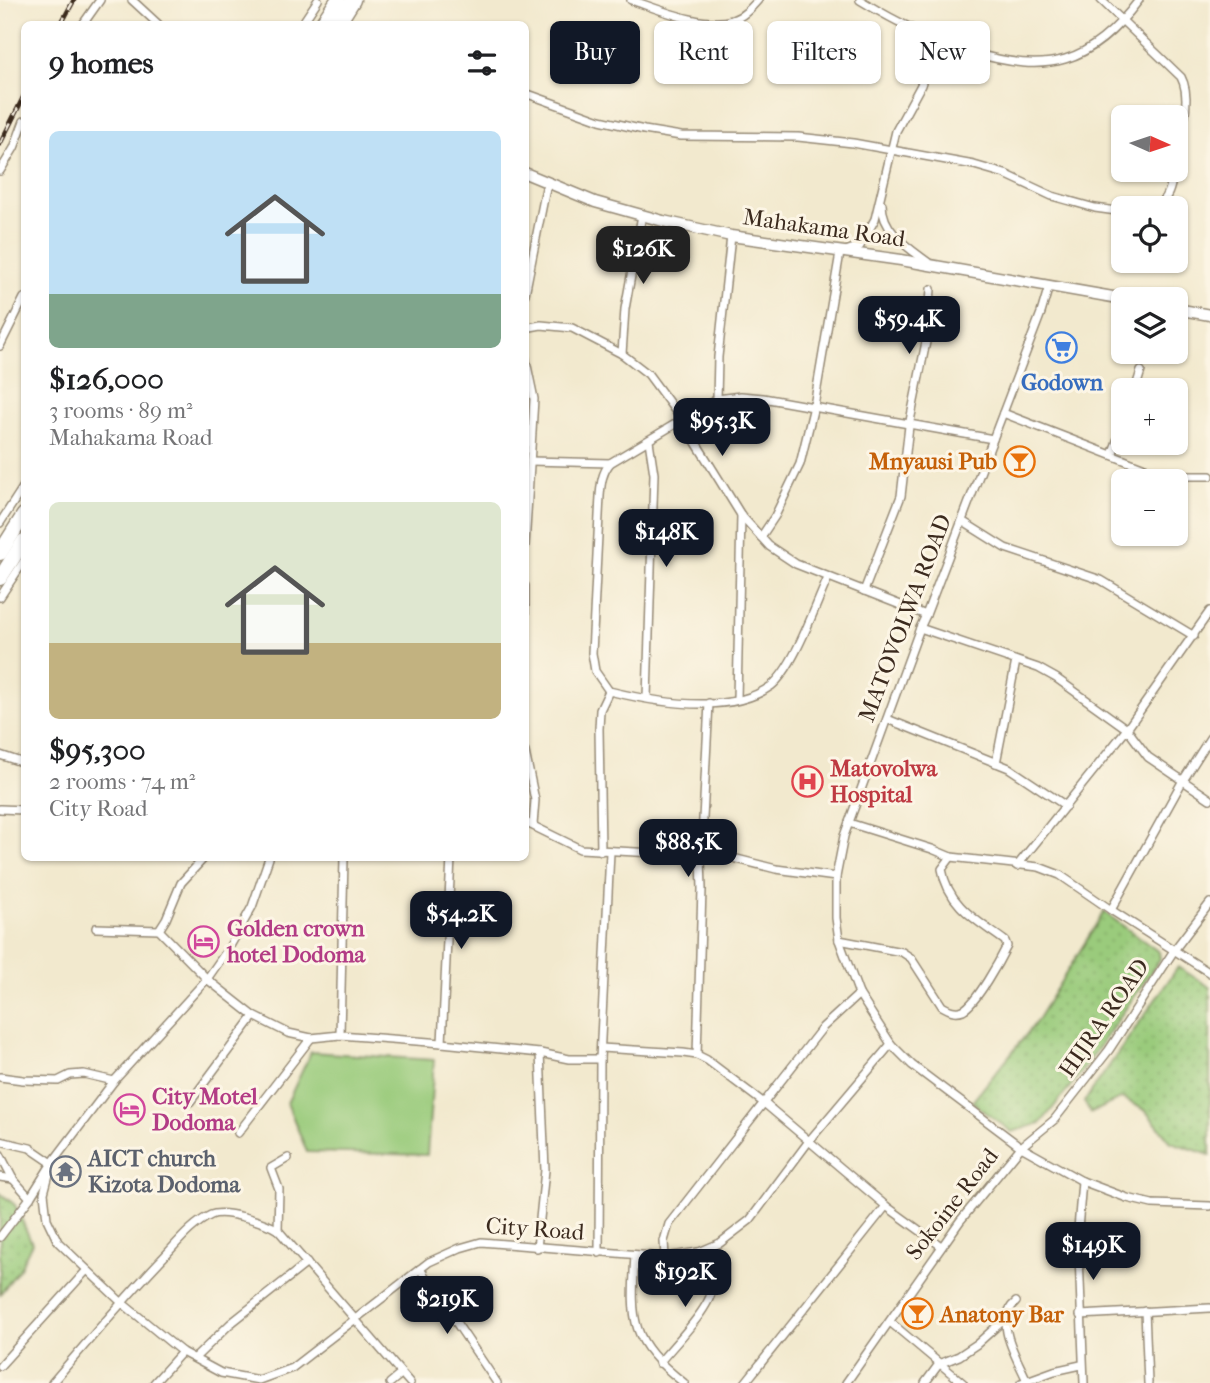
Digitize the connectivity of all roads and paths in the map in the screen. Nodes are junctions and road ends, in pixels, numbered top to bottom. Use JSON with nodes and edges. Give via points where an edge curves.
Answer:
{"nodes":[{"id":1,"x":100,"y":0,"type":"edge"},
{"id":2,"x":132,"y":0,"type":"edge"},
{"id":3,"x":318,"y":0,"type":"edge"},
{"id":4,"x":338,"y":0,"type":"edge"},
{"id":5,"x":353,"y":0,"type":"edge"},
{"id":6,"x":631,"y":0,"type":"edge"},
{"id":7,"x":758,"y":0,"type":"edge"},
{"id":8,"x":860,"y":0,"type":"edge"},
{"id":9,"x":1101,"y":0,"type":"edge"},
{"id":10,"x":1139,"y":0,"type":"edge"},
{"id":11,"x":1124,"y":20,"type":"junction"},
{"id":12,"x":85,"y":21,"type":"edge"},
{"id":13,"x":155,"y":21,"type":"edge"},
{"id":14,"x":304,"y":21,"type":"edge"},
{"id":15,"x":324,"y":21,"type":"edge"},
{"id":16,"x":340,"y":21,"type":"edge"},
{"id":17,"x":899,"y":21,"type":"edge"},
{"id":18,"x":990,"y":58,"type":"edge"},
{"id":19,"x":921,"y":84,"type":"edge"},
{"id":20,"x":529,"y":94,"type":"edge"},
{"id":21,"x":1184,"y":105,"type":"edge"},
{"id":22,"x":21,"y":129,"type":"edge"},
{"id":23,"x":891,"y":149,"type":"junction"},
{"id":24,"x":0,"y":171,"type":"edge"},
{"id":25,"x":529,"y":175,"type":"edge"},
{"id":26,"x":547,"y":183,"type":"junction"},
{"id":27,"x":882,"y":196,"type":"junction"},
{"id":28,"x":1111,"y":210,"type":"edge"},
{"id":29,"x":642,"y":215,"type":"junction"},
{"id":30,"x":731,"y":236,"type":"junction"},
{"id":31,"x":840,"y":253,"type":"junction"},
{"id":32,"x":933,"y":266,"type":"junction"},
{"id":33,"x":529,"y":274,"type":"edge"},
{"id":34,"x":1049,"y":286,"type":"junction"},
{"id":35,"x":931,"y":289,"type":"dead end"},
{"id":36,"x":1111,"y":297,"type":"edge"},
{"id":37,"x":21,"y":304,"type":"edge"},
{"id":38,"x":1188,"y":310,"type":"edge"},
{"id":39,"x":1210,"y":313,"type":"edge"},
{"id":40,"x":529,"y":327,"type":"edge"},
{"id":41,"x":0,"y":346,"type":"edge"},
{"id":42,"x":622,"y":354,"type":"junction"},
{"id":43,"x":1142,"y":371,"type":"dead end"},
{"id":44,"x":529,"y":375,"type":"edge"},
{"id":45,"x":1139,"y":378,"type":"edge"},
{"id":46,"x":717,"y":399,"type":"junction"},
{"id":47,"x":814,"y":406,"type":"junction"},
{"id":48,"x":1003,"y":413,"type":"junction"},
{"id":49,"x":682,"y":420,"type":"junction"},
{"id":50,"x":909,"y":426,"type":"junction"},
{"id":51,"x":993,"y":439,"type":"junction"},
{"id":52,"x":649,"y":441,"type":"junction"},
{"id":53,"x":1112,"y":456,"type":"joint"},
{"id":54,"x":530,"y":461,"type":"junction"},
{"id":55,"x":610,"y":463,"type":"junction"},
{"id":56,"x":1210,"y":476,"type":"edge"},
{"id":57,"x":529,"y":478,"type":"edge"},
{"id":58,"x":21,"y":491,"type":"edge"},
{"id":59,"x":741,"y":515,"type":"junction"},
{"id":60,"x":21,"y":520,"type":"edge"},
{"id":61,"x":962,"y":521,"type":"junction"},
{"id":62,"x":0,"y":523,"type":"edge"},
{"id":63,"x":761,"y":537,"type":"junction"},
{"id":64,"x":21,"y":547,"type":"edge"},
{"id":65,"x":0,"y":552,"type":"edge"},
{"id":66,"x":10,"y":570,"type":"edge"},
{"id":67,"x":828,"y":578,"type":"junction"},
{"id":68,"x":864,"y":591,"type":"junction"},
{"id":69,"x":0,"y":597,"type":"edge"},
{"id":70,"x":1210,"y":611,"type":"edge"},
{"id":71,"x":926,"y":615,"type":"junction"},
{"id":72,"x":920,"y":628,"type":"junction"},
{"id":73,"x":1194,"y":636,"type":"junction"},
{"id":74,"x":1016,"y":661,"type":"junction"},
{"id":75,"x":609,"y":691,"type":"junction"},
{"id":76,"x":647,"y":698,"type":"junction"},
{"id":77,"x":737,"y":699,"type":"junction"},
{"id":78,"x":709,"y":703,"type":"junction"},
{"id":79,"x":887,"y":719,"type":"junction"},
{"id":80,"x":1126,"y":729,"type":"junction"},
{"id":81,"x":1210,"y":738,"type":"edge"},
{"id":82,"x":0,"y":755,"type":"edge"},
{"id":83,"x":21,"y":761,"type":"edge"},
{"id":84,"x":996,"y":763,"type":"junction"},
{"id":85,"x":529,"y":771,"type":"edge"},
{"id":86,"x":1182,"y":782,"type":"junction"},
{"id":87,"x":1210,"y":799,"type":"edge"},
{"id":88,"x":1066,"y":806,"type":"junction"},
{"id":89,"x":0,"y":809,"type":"edge"},
{"id":90,"x":21,"y":810,"type":"edge"},
{"id":91,"x":849,"y":823,"type":"junction"},
{"id":92,"x":529,"y":824,"type":"edge"},
{"id":93,"x":605,"y":852,"type":"junction"},
{"id":94,"x":701,"y":857,"type":"junction"},
{"id":95,"x":951,"y":858,"type":"junction"},
{"id":96,"x":201,"y":861,"type":"edge"},
{"id":97,"x":268,"y":861,"type":"edge"},
{"id":98,"x":344,"y":861,"type":"edge"},
{"id":99,"x":451,"y":861,"type":"edge"},
{"id":100,"x":1017,"y":866,"type":"junction"},
{"id":101,"x":836,"y":877,"type":"junction"},
{"id":102,"x":1210,"y":903,"type":"edge"},
{"id":103,"x":1111,"y":910,"type":"junction"},
{"id":104,"x":96,"y":928,"type":"dead end"},
{"id":105,"x":159,"y":930,"type":"junction"},
{"id":106,"x":839,"y":940,"type":"junction"},
{"id":107,"x":1175,"y":949,"type":"junction"},
{"id":108,"x":1210,"y":973,"type":"edge"},
{"id":109,"x":207,"y":978,"type":"junction"},
{"id":110,"x":859,"y":995,"type":"junction"},
{"id":111,"x":254,"y":1016,"type":"junction"},
{"id":112,"x":340,"y":1035,"type":"junction"},
{"id":113,"x":311,"y":1038,"type":"junction"},
{"id":114,"x":442,"y":1043,"type":"junction"},
{"id":115,"x":891,"y":1044,"type":"junction"},
{"id":116,"x":601,"y":1048,"type":"junction"},
{"id":117,"x":540,"y":1053,"type":"junction"},
{"id":118,"x":697,"y":1055,"type":"junction"},
{"id":119,"x":600,"y":1059,"type":"junction"},
{"id":120,"x":0,"y":1077,"type":"edge"},
{"id":121,"x":114,"y":1081,"type":"junction"},
{"id":122,"x":190,"y":1102,"type":"dead end"},
{"id":123,"x":764,"y":1103,"type":"junction"},
{"id":124,"x":238,"y":1133,"type":"dead end"},
{"id":125,"x":0,"y":1141,"type":"edge"},
{"id":126,"x":809,"y":1141,"type":"junction"},
{"id":127,"x":1021,"y":1147,"type":"junction"},
{"id":128,"x":0,"y":1154,"type":"edge"},
{"id":129,"x":288,"y":1158,"type":"dead end"},
{"id":130,"x":52,"y":1163,"type":"junction"},
{"id":131,"x":0,"y":1177,"type":"edge"},
{"id":132,"x":13,"y":1179,"type":"junction"},
{"id":133,"x":1082,"y":1181,"type":"junction"},
{"id":134,"x":30,"y":1198,"type":"junction"},
{"id":135,"x":887,"y":1206,"type":"junction"},
{"id":136,"x":1210,"y":1206,"type":"edge"},
{"id":137,"x":278,"y":1230,"type":"junction"},
{"id":138,"x":0,"y":1237,"type":"edge"},
{"id":139,"x":941,"y":1246,"type":"junction"},
{"id":140,"x":537,"y":1248,"type":"junction"},
{"id":141,"x":699,"y":1252,"type":"junction"},
{"id":142,"x":599,"y":1253,"type":"junction"},
{"id":143,"x":635,"y":1255,"type":"junction"},
{"id":144,"x":665,"y":1257,"type":"junction"},
{"id":145,"x":307,"y":1263,"type":"junction"},
{"id":146,"x":420,"y":1269,"type":"junction"},
{"id":147,"x":86,"y":1271,"type":"junction"},
{"id":148,"x":121,"y":1302,"type":"junction"},
{"id":149,"x":1016,"y":1302,"type":"dead end"},
{"id":150,"x":1210,"y":1308,"type":"edge"},
{"id":151,"x":1144,"y":1311,"type":"junction"},
{"id":152,"x":1080,"y":1315,"type":"junction"},
{"id":153,"x":1006,"y":1318,"type":"junction"},
{"id":154,"x":357,"y":1319,"type":"junction"},
{"id":155,"x":890,"y":1322,"type":"junction"},
{"id":156,"x":182,"y":1352,"type":"junction"},
{"id":157,"x":195,"y":1358,"type":"junction"},
{"id":158,"x":659,"y":1363,"type":"junction"},
{"id":159,"x":939,"y":1364,"type":"junction"},
{"id":160,"x":1082,"y":1365,"type":"junction"},
{"id":161,"x":0,"y":1366,"type":"edge"},
{"id":162,"x":401,"y":1374,"type":"junction"},
{"id":163,"x":276,"y":1375,"type":"junction"},
{"id":164,"x":1024,"y":1382,"type":"edge"},
{"id":165,"x":52,"y":1383,"type":"edge"},
{"id":166,"x":155,"y":1383,"type":"edge"},
{"id":167,"x":281,"y":1383,"type":"edge"},
{"id":168,"x":390,"y":1383,"type":"edge"},
{"id":169,"x":410,"y":1383,"type":"edge"},
{"id":170,"x":497,"y":1383,"type":"edge"},
{"id":171,"x":684,"y":1383,"type":"edge"},
{"id":172,"x":745,"y":1383,"type":"edge"},
{"id":173,"x":846,"y":1383,"type":"edge"},
{"id":174,"x":925,"y":1383,"type":"edge"},
{"id":175,"x":963,"y":1383,"type":"edge"},
{"id":176,"x":1084,"y":1383,"type":"edge"},
{"id":177,"x":1148,"y":1383,"type":"edge"}],
"edges":[{"from":1,"to":12,"type":"street"},
{"from":2,"to":13,"type":"street"},
{"from":3,"to":14,"type":"street"},
{"from":4,"to":15,"type":"highway"},
{"from":5,"to":16,"type":"highway"},
{"from":6,"to":7,"type":"street","via":[[684,18],[730,21]]},
{"from":8,"to":17,"type":"street"},
{"from":9,"to":11,"type":"street"},
{"from":10,"to":11,"type":"street"},
{"from":11,"to":18,"type":"street","via":[[1083,52],[1043,64]]},
{"from":11,"to":21,"type":"street","via":[[1181,76]]},
{"from":19,"to":23,"type":"street"},
{"from":20,"to":23,"type":"street","via":[[600,120],[681,136],[798,137]]},
{"from":22,"to":24,"type":"street"},
{"from":23,"to":27,"type":"street"},
{"from":23,"to":28,"type":"street","via":[[987,168],[1052,196]]},
{"from":25,"to":26,"type":"street","name":"Mahakama Road"},
{"from":26,"to":29,"type":"street","name":"Mahakama Road"},
{"from":26,"to":33,"type":"street"},
{"from":27,"to":31,"type":"street","via":[[865,240]]},
{"from":27,"to":32,"type":"street","via":[[887,225]]},
{"from":29,"to":30,"type":"street","name":"Mahakama Road"},
{"from":29,"to":42,"type":"street"},
{"from":30,"to":31,"type":"street","name":"Mahakama Road"},
{"from":30,"to":46,"type":"street"},
{"from":31,"to":32,"type":"street","name":"Mahakama Road"},
{"from":31,"to":47,"type":"street"},
{"from":32,"to":34,"type":"street","name":"Mahakama Road"},
{"from":34,"to":36,"type":"street","name":"Mahakama Road"},
{"from":34,"to":48,"type":"street","name":"MATOVOLWA ROAD"},
{"from":35,"to":50,"type":"street","via":[[928,332]]},
{"from":37,"to":41,"type":"street"},
{"from":38,"to":39,"type":"street"},
{"from":40,"to":42,"type":"street","via":[[572,328]]},
{"from":42,"to":49,"type":"street","via":[[648,374]]},
{"from":43,"to":45,"type":"street"},
{"from":44,"to":54,"type":"street","via":[[534,399]]},
{"from":46,"to":47,"type":"street","via":[[741,396]]},
{"from":46,"to":49,"type":"street"},
{"from":47,"to":50,"type":"street"},
{"from":47,"to":63,"type":"street","via":[[800,464]]},
{"from":48,"to":51,"type":"street","name":"MATOVOLWA ROAD"},
{"from":48,"to":53,"type":"street"},
{"from":49,"to":52,"type":"street"},
{"from":49,"to":59,"type":"street"},
{"from":50,"to":51,"type":"street"},
{"from":50,"to":68,"type":"street","via":[[901,496]]},
{"from":51,"to":61,"type":"street","name":"MATOVOLWA ROAD"},
{"from":52,"to":55,"type":"street"},
{"from":52,"to":76,"type":"street","via":[[654,474]]},
{"from":53,"to":56,"type":"street","via":[[1172,476]]},
{"from":54,"to":55,"type":"street"},
{"from":54,"to":57,"type":"street"},
{"from":55,"to":75,"type":"street","via":[[601,480],[592,653],[595,671]]},
{"from":58,"to":62,"type":"street"},
{"from":59,"to":63,"type":"street"},
{"from":59,"to":77,"type":"street"},
{"from":60,"to":65,"type":"highway"},
{"from":61,"to":71,"type":"street","name":"MATOVOLWA ROAD"},
{"from":61,"to":73,"type":"street","via":[[1005,548],[1101,580]]},
{"from":63,"to":67,"type":"street","via":[[796,564]]},
{"from":64,"to":66,"type":"highway"},
{"from":66,"to":69,"type":"street"},
{"from":67,"to":68,"type":"street"},
{"from":67,"to":77,"type":"street","via":[[792,658],[772,685]]},
{"from":68,"to":71,"type":"street"},
{"from":70,"to":73,"type":"street"},
{"from":71,"to":72,"type":"street","name":"MATOVOLWA ROAD"},
{"from":72,"to":74,"type":"street"},
{"from":72,"to":79,"type":"street","name":"MATOVOLWA ROAD"},
{"from":73,"to":80,"type":"street"},
{"from":74,"to":80,"type":"street","via":[[1056,678]]},
{"from":74,"to":84,"type":"street"},
{"from":75,"to":76,"type":"street"},
{"from":75,"to":93,"type":"street","via":[[600,710]]},
{"from":76,"to":78,"type":"street"},
{"from":77,"to":78,"type":"street"},
{"from":78,"to":94,"type":"street"},
{"from":79,"to":84,"type":"street"},
{"from":79,"to":91,"type":"street","name":"MATOVOLWA ROAD"},
{"from":80,"to":86,"type":"street","via":[[1148,757]]},
{"from":80,"to":88,"type":"street"},
{"from":81,"to":86,"type":"street"},
{"from":82,"to":83,"type":"street"},
{"from":84,"to":88,"type":"street"},
{"from":85,"to":92,"type":"street","via":[[535,800]]},
{"from":86,"to":87,"type":"street"},
{"from":86,"to":103,"type":"street"},
{"from":88,"to":100,"type":"street"},
{"from":89,"to":90,"type":"street"},
{"from":91,"to":95,"type":"street"},
{"from":91,"to":101,"type":"street","name":"MATOVOLWA ROAD"},
{"from":92,"to":93,"type":"street","via":[[580,849]]},
{"from":93,"to":94,"type":"street"},
{"from":93,"to":116,"type":"street"},
{"from":94,"to":101,"type":"street","via":[[729,857]]},
{"from":94,"to":118,"type":"street"},
{"from":95,"to":100,"type":"street"},
{"from":95,"to":106,"type":"street","via":[[942,869],[943,879],[958,906],[1007,946],[969,1006],[957,1011],[942,1006],[911,958],[902,952]]},
{"from":96,"to":105,"type":"street","via":[[181,883]]},
{"from":97,"to":109,"type":"street","name":"City Road","via":[[252,907]]},
{"from":98,"to":112,"type":"street"},
{"from":99,"to":114,"type":"street"},
{"from":100,"to":103,"type":"street","via":[[1039,867],[1060,875]]},
{"from":101,"to":106,"type":"street","name":"MATOVOLWA ROAD"},
{"from":102,"to":107,"type":"street","name":"HIJRA ROAD"},
{"from":103,"to":107,"type":"street"},
{"from":104,"to":105,"type":"street"},
{"from":105,"to":109,"type":"street"},
{"from":106,"to":110,"type":"street","name":"MATOVOLWA ROAD"},
{"from":107,"to":108,"type":"street"},
{"from":107,"to":127,"type":"street","name":"HIJRA ROAD","via":[[1110,1049],[1054,1120]]},
{"from":109,"to":111,"type":"street"},
{"from":109,"to":121,"type":"street","name":"City Road"},
{"from":110,"to":115,"type":"street","name":"MATOVOLWA ROAD"},
{"from":110,"to":123,"type":"street","via":[[822,1027]]},
{"from":111,"to":113,"type":"street","via":[[288,1033]]},
{"from":111,"to":122,"type":"street"},
{"from":112,"to":113,"type":"street"},
{"from":112,"to":114,"type":"street"},
{"from":113,"to":124,"type":"street"},
{"from":114,"to":117,"type":"street"},
{"from":115,"to":126,"type":"street","name":"City Road"},
{"from":115,"to":127,"type":"street","name":"MATOVOLWA ROAD"},
{"from":116,"to":118,"type":"street"},
{"from":116,"to":119,"type":"street"},
{"from":117,"to":119,"type":"street"},
{"from":117,"to":140,"type":"street","via":[[545,1170]]},
{"from":118,"to":123,"type":"street"},
{"from":119,"to":142,"type":"street"},
{"from":120,"to":121,"type":"street","via":[[58,1081],[84,1074]]},
{"from":121,"to":130,"type":"street","name":"City Road"},
{"from":123,"to":126,"type":"street"},
{"from":123,"to":144,"type":"street","via":[[669,1224]]},
{"from":125,"to":130,"type":"street","via":[[30,1148]]},
{"from":126,"to":135,"type":"street"},
{"from":126,"to":141,"type":"street","name":"City Road","via":[[750,1220],[720,1243]]},
{"from":127,"to":133,"type":"street","name":"Sokoine Road"},
{"from":127,"to":139,"type":"street","name":"Sokoine Road"},
{"from":128,"to":132,"type":"street"},
{"from":129,"to":137,"type":"street","via":[[271,1168],[278,1189]]},
{"from":130,"to":134,"type":"street"},
{"from":130,"to":147,"type":"street","name":"City Road","via":[[44,1193],[47,1219],[58,1242]]},
{"from":131,"to":132,"type":"street"},
{"from":132,"to":134,"type":"street"},
{"from":133,"to":136,"type":"street","name":"Sokoine Road","via":[[1152,1204]]},
{"from":133,"to":152,"type":"street"},
{"from":134,"to":138,"type":"street"},
{"from":135,"to":139,"type":"street"},
{"from":135,"to":172,"type":"street"},
{"from":137,"to":145,"type":"street"},
{"from":137,"to":148,"type":"street","via":[[213,1214],[191,1229]]},
{"from":139,"to":155,"type":"street","name":"Sokoine Road"},
{"from":140,"to":142,"type":"street","name":"City Road"},
{"from":140,"to":146,"type":"street","name":"City Road","via":[[481,1242],[442,1255]]},
{"from":141,"to":144,"type":"street","name":"City Road"},
{"from":141,"to":158,"type":"street","via":[[710,1280],[710,1296]]},
{"from":142,"to":143,"type":"street","name":"City Road"},
{"from":143,"to":144,"type":"street","name":"City Road"},
{"from":143,"to":158,"type":"street","via":[[635,1320]]},
{"from":145,"to":154,"type":"street"},
{"from":145,"to":157,"type":"street"},
{"from":146,"to":154,"type":"street","name":"City Road"},
{"from":146,"to":170,"type":"street"},
{"from":147,"to":148,"type":"street","name":"City Road"},
{"from":147,"to":161,"type":"street"},
{"from":148,"to":156,"type":"street","name":"City Road"},
{"from":148,"to":165,"type":"street"},
{"from":149,"to":153,"type":"street"},
{"from":150,"to":151,"type":"street"},
{"from":151,"to":152,"type":"street"},
{"from":151,"to":177,"type":"street"},
{"from":152,"to":160,"type":"street"},
{"from":153,"to":159,"type":"street","via":[[959,1356]]},
{"from":153,"to":164,"type":"street"},
{"from":154,"to":162,"type":"street"},
{"from":154,"to":163,"type":"street","name":"City Road"},
{"from":155,"to":159,"type":"street"},
{"from":155,"to":173,"type":"street","name":"Sokoine Road"},
{"from":156,"to":157,"type":"street","name":"City Road"},
{"from":156,"to":166,"type":"street"},
{"from":157,"to":163,"type":"street","name":"City Road","via":[[221,1373],[260,1380]]},
{"from":158,"to":171,"type":"street"},
{"from":159,"to":174,"type":"street"},
{"from":159,"to":175,"type":"street"},
{"from":160,"to":164,"type":"street"},
{"from":160,"to":176,"type":"street"},
{"from":162,"to":168,"type":"street"},
{"from":162,"to":169,"type":"street"},
{"from":163,"to":167,"type":"street"}]}
